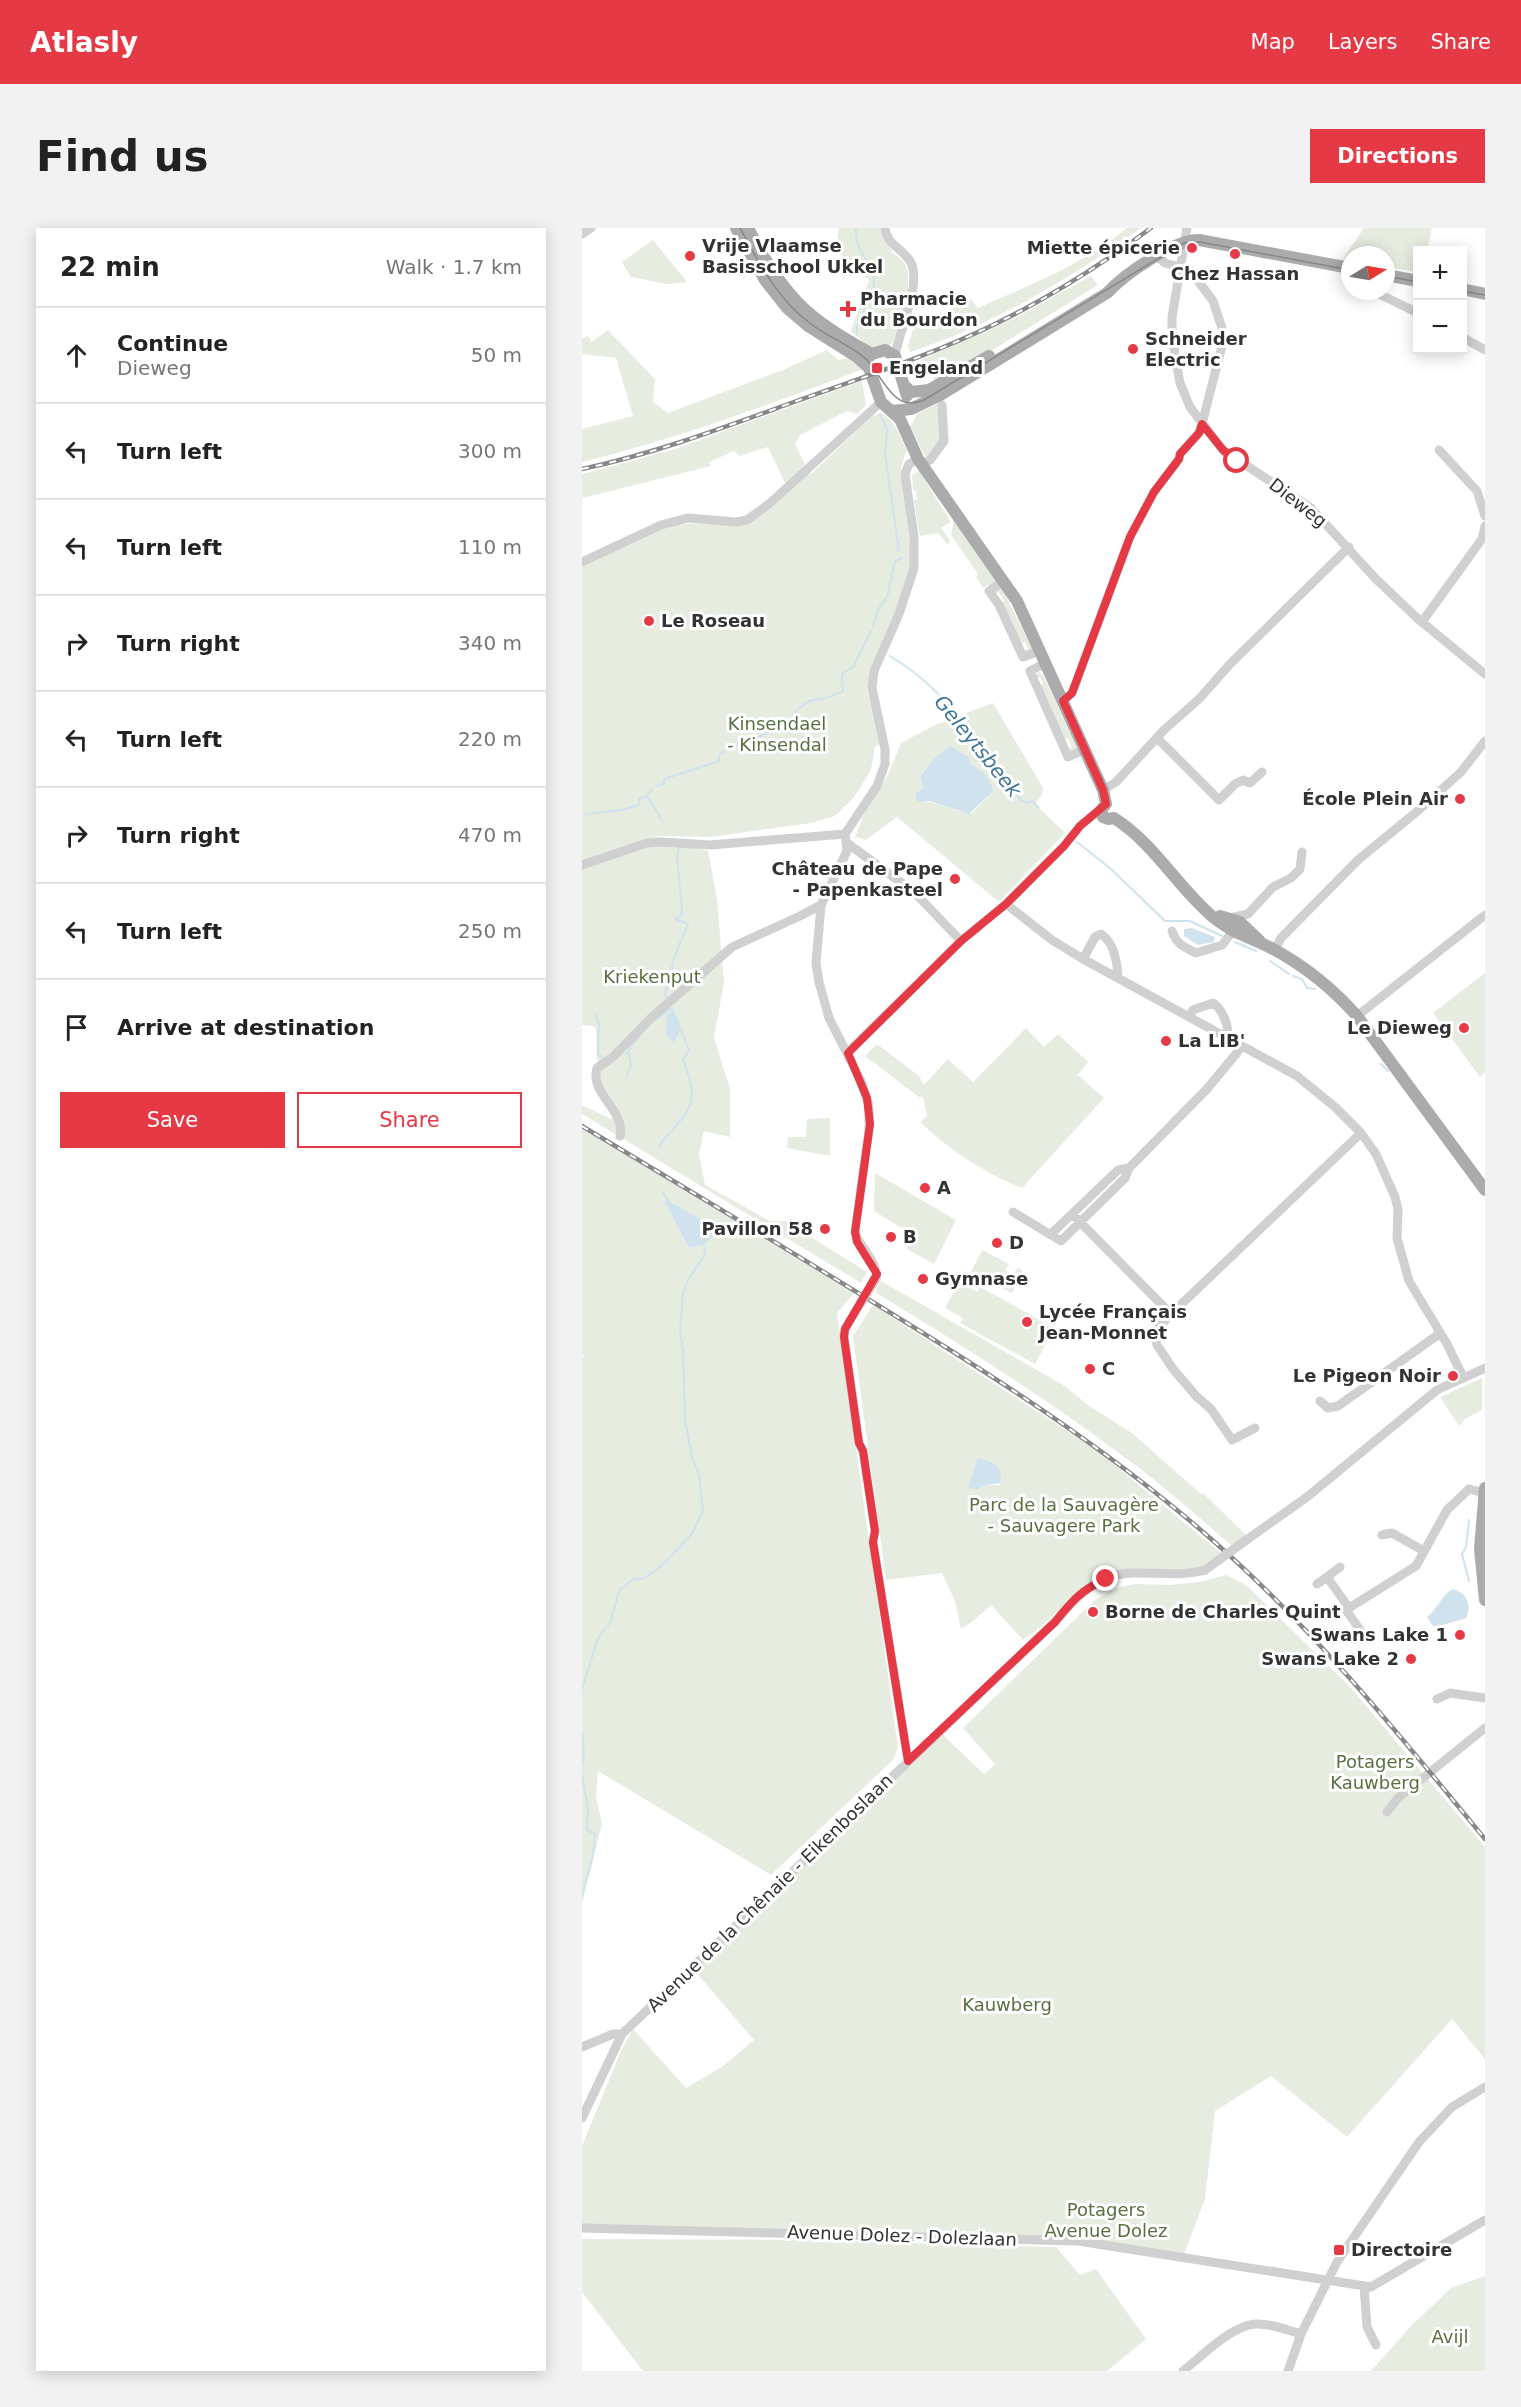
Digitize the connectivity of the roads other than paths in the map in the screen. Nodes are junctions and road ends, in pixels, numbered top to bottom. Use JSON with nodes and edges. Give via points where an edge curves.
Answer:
{"nodes":[{"id":1,"x":591,"y":228,"type":"edge"},
{"id":2,"x":736,"y":228,"type":"edge"},
{"id":3,"x":748,"y":228,"type":"edge"},
{"id":4,"x":885,"y":228,"type":"edge"},
{"id":5,"x":1187,"y":228,"type":"edge"},
{"id":6,"x":582,"y":234,"type":"edge"},
{"id":7,"x":1185,"y":242,"type":"junction"},
{"id":8,"x":1154,"y":259,"type":"junction"},
{"id":9,"x":1180,"y":267,"type":"junction"},
{"id":10,"x":1341,"y":270,"type":"edge"},
{"id":11,"x":1395,"y":277,"type":"edge"},
{"id":12,"x":1413,"y":280,"type":"edge"},
{"id":13,"x":1467,"y":291,"type":"edge"},
{"id":14,"x":1485,"y":294,"type":"edge"},
{"id":15,"x":1391,"y":300,"type":"edge"},
{"id":16,"x":1413,"y":311,"type":"edge"},
{"id":17,"x":1467,"y":340,"type":"edge"},
{"id":18,"x":1485,"y":350,"type":"edge"},
{"id":19,"x":895,"y":356,"type":"junction"},
{"id":20,"x":870,"y":360,"type":"junction"},
{"id":21,"x":906,"y":387,"type":"junction"},
{"id":22,"x":881,"y":402,"type":"junction"},
{"id":23,"x":942,"y":405,"type":"dead end"},
{"id":24,"x":899,"y":413,"type":"junction"},
{"id":25,"x":1202,"y":424,"type":"junction"},
{"id":26,"x":1439,"y":450,"type":"dead end"},
{"id":27,"x":920,"y":462,"type":"junction"},
{"id":28,"x":1485,"y":516,"type":"edge"},
{"id":29,"x":1485,"y":526,"type":"edge"},
{"id":30,"x":1349,"y":548,"type":"junction"},
{"id":31,"x":582,"y":562,"type":"edge"},
{"id":32,"x":1004,"y":581,"type":"junction"},
{"id":33,"x":1422,"y":622,"type":"junction"},
{"id":34,"x":1040,"y":651,"type":"junction"},
{"id":35,"x":1046,"y":663,"type":"junction"},
{"id":36,"x":1485,"y":674,"type":"edge"},
{"id":37,"x":1063,"y":701,"type":"junction"},
{"id":38,"x":1158,"y":739,"type":"junction"},
{"id":39,"x":1485,"y":741,"type":"edge"},
{"id":40,"x":1084,"y":750,"type":"junction"},
{"id":41,"x":1262,"y":772,"type":"dead end"},
{"id":42,"x":1103,"y":790,"type":"junction"},
{"id":43,"x":1109,"y":810,"type":"junction"},
{"id":44,"x":846,"y":838,"type":"junction"},
{"id":45,"x":1302,"y":852,"type":"dead end"},
{"id":46,"x":582,"y":865,"type":"edge"},
{"id":47,"x":1006,"y":904,"type":"junction"},
{"id":48,"x":821,"y":905,"type":"junction"},
{"id":49,"x":1248,"y":914,"type":"junction"},
{"id":50,"x":1485,"y":915,"type":"edge"},
{"id":51,"x":1236,"y":927,"type":"junction"},
{"id":52,"x":1172,"y":931,"type":"dead end"},
{"id":53,"x":961,"y":941,"type":"junction"},
{"id":54,"x":1270,"y":948,"type":"junction"},
{"id":55,"x":1083,"y":959,"type":"junction"},
{"id":56,"x":1118,"y":976,"type":"junction"},
{"id":57,"x":1357,"y":1016,"type":"junction"},
{"id":58,"x":1189,"y":1017,"type":"junction"},
{"id":59,"x":1227,"y":1038,"type":"junction"},
{"id":60,"x":1240,"y":1046,"type":"junction"},
{"id":61,"x":848,"y":1053,"type":"junction"},
{"id":62,"x":1361,"y":1133,"type":"junction"},
{"id":63,"x":620,"y":1136,"type":"dead end"},
{"id":64,"x":1129,"y":1168,"type":"junction"},
{"id":65,"x":1485,"y":1190,"type":"edge"},
{"id":66,"x":1013,"y":1212,"type":"dead end"},
{"id":67,"x":1072,"y":1214,"type":"junction"},
{"id":68,"x":1080,"y":1221,"type":"junction"},
{"id":69,"x":1051,"y":1234,"type":"junction"},
{"id":70,"x":1171,"y":1314,"type":"junction"},
{"id":71,"x":1439,"y":1334,"type":"junction"},
{"id":72,"x":1485,"y":1368,"type":"edge"},
{"id":73,"x":1463,"y":1377,"type":"junction"},
{"id":74,"x":1320,"y":1401,"type":"dead end"},
{"id":75,"x":1255,"y":1428,"type":"dead end"},
{"id":76,"x":1484,"y":1491,"type":"edge"},
{"id":77,"x":1382,"y":1535,"type":"dead end"},
{"id":78,"x":1424,"y":1551,"type":"junction"},
{"id":79,"x":1340,"y":1567,"type":"dead end"},
{"id":80,"x":1327,"y":1577,"type":"junction"},
{"id":81,"x":1317,"y":1584,"type":"dead end"},
{"id":82,"x":1485,"y":1600,"type":"edge"},
{"id":83,"x":1349,"y":1608,"type":"junction"},
{"id":84,"x":1363,"y":1634,"type":"dead end"},
{"id":85,"x":1485,"y":1698,"type":"edge"},
{"id":86,"x":1437,"y":1699,"type":"dead end"},
{"id":87,"x":1485,"y":1728,"type":"edge"},
{"id":88,"x":908,"y":1761,"type":"junction"},
{"id":89,"x":1387,"y":1812,"type":"dead end"},
{"id":90,"x":622,"y":2034,"type":"junction"},
{"id":91,"x":582,"y":2047,"type":"edge"},
{"id":92,"x":1485,"y":2086,"type":"edge"},
{"id":93,"x":582,"y":2118,"type":"edge"},
{"id":94,"x":1485,"y":2220,"type":"edge"},
{"id":95,"x":582,"y":2228,"type":"edge"},
{"id":96,"x":1328,"y":2279,"type":"junction"},
{"id":97,"x":1364,"y":2286,"type":"junction"},
{"id":98,"x":1301,"y":2334,"type":"junction"},
{"id":99,"x":1376,"y":2345,"type":"dead end"},
{"id":100,"x":1183,"y":2371,"type":"edge"},
{"id":101,"x":1288,"y":2371,"type":"edge"}],
"edges":[{"from":1,"to":6,"type":"street"},
{"from":2,"to":20,"type":"main road","via":[[765,280],[787,308],[808,326]]},
{"from":3,"to":20,"type":"main road","via":[[769,268],[794,300]]},
{"from":4,"to":19,"type":"street","via":[[888,240],[907,257],[913,272],[910,304]]},
{"from":5,"to":7,"type":"street","name":"Dieweg"},
{"from":7,"to":8,"type":"main road"},
{"from":7,"to":9,"type":"street","name":"Dieweg"},
{"from":7,"to":10,"type":"main road","via":[[1199,240]]},
{"from":8,"to":9,"type":"street"},
{"from":8,"to":21,"type":"main road","via":[[929,390],[911,392]]},
{"from":8,"to":24,"type":"main road","via":[[1107,293],[962,382]]},
{"from":9,"to":25,"type":"street","name":"Dieweg","via":[[1172,317],[1174,358],[1190,407]]},
{"from":9,"to":25,"type":"street","via":[[1190,270],[1204,288],[1216,307],[1222,328],[1223,342]]},
{"from":11,"to":12,"type":"main road"},
{"from":13,"to":14,"type":"main road"},
{"from":15,"to":16,"type":"street"},
{"from":17,"to":18,"type":"street"},
{"from":19,"to":20,"type":"main road","via":[[885,351]]},
{"from":19,"to":21,"type":"main road"},
{"from":20,"to":22,"type":"main road"},
{"from":21,"to":24,"type":"main road","via":[[907,401]]},
{"from":22,"to":24,"type":"main road"},
{"from":22,"to":31,"type":"street","via":[[770,504],[747,520],[673,521]]},
{"from":23,"to":27,"type":"street","via":[[944,441],[930,460]]},
{"from":24,"to":27,"type":"main road"},
{"from":25,"to":30,"type":"street","name":"Dieweg","via":[[1223,450],[1305,504]]},
{"from":25,"to":37,"type":"street","via":[[1154,492],[1130,537],[1072,693]]},
{"from":26,"to":28,"type":"street","via":[[1477,491]]},
{"from":27,"to":32,"type":"main road"},
{"from":27,"to":44,"type":"street","via":[[909,464],[905,474],[915,568],[874,671],[872,688],[885,764],[877,786]]},
{"from":29,"to":33,"type":"street","via":[[1482,539]]},
{"from":30,"to":33,"type":"street","name":"Dieweg"},
{"from":30,"to":38,"type":"street"},
{"from":32,"to":34,"type":"main road"},
{"from":32,"to":34,"type":"street","via":[[988,589],[1023,657]]},
{"from":33,"to":36,"type":"street","name":"Dieweg"},
{"from":34,"to":35,"type":"main road"},
{"from":35,"to":37,"type":"main road"},
{"from":35,"to":40,"type":"street","via":[[1030,671],[1049,716],[1068,757]]},
{"from":37,"to":40,"type":"main road"},
{"from":38,"to":41,"type":"street","via":[[1219,800],[1235,784],[1243,780],[1250,783]]},
{"from":38,"to":42,"type":"street"},
{"from":39,"to":54,"type":"street","via":[[1461,772],[1358,860]]},
{"from":40,"to":42,"type":"main road"},
{"from":42,"to":43,"type":"main road"},
{"from":43,"to":47,"type":"street","via":[[1080,826]]},
{"from":43,"to":51,"type":"main road","via":[[1155,852],[1209,913]]},
{"from":44,"to":46,"type":"street","via":[[710,845],[647,843]]},
{"from":44,"to":48,"type":"street","via":[[848,851]]},
{"from":44,"to":53,"type":"street","via":[[914,891]]},
{"from":45,"to":49,"type":"street","via":[[1300,869],[1273,887]]},
{"from":47,"to":53,"type":"street"},
{"from":47,"to":55,"type":"street"},
{"from":48,"to":61,"type":"street","via":[[817,974],[829,1018]]},
{"from":48,"to":63,"type":"street","via":[[732,947],[597,1068],[598,1086],[620,1122]]},
{"from":49,"to":51,"type":"street","via":[[1241,914]]},
{"from":49,"to":51,"type":"street","via":[[1249,922]]},
{"from":50,"to":57,"type":"street"},
{"from":51,"to":52,"type":"street","via":[[1222,945],[1196,953],[1181,946]]},
{"from":51,"to":54,"type":"main road"},
{"from":53,"to":61,"type":"street"},
{"from":54,"to":57,"type":"main road","via":[[1319,980]]},
{"from":55,"to":56,"type":"street"},
{"from":55,"to":56,"type":"street","via":[[1095,937],[1101,934],[1109,939]]},
{"from":56,"to":58,"type":"street"},
{"from":57,"to":65,"type":"main road"},
{"from":58,"to":59,"type":"street"},
{"from":58,"to":59,"type":"street","via":[[1193,1010],[1212,1003],[1219,1008]]},
{"from":59,"to":60,"type":"street"},
{"from":60,"to":62,"type":"street","via":[[1297,1076]]},
{"from":60,"to":64,"type":"street","via":[[1206,1090]]},
{"from":61,"to":88,"type":"street","bridge":true,"via":[[867,1098],[870,1124],[855,1232],[857,1242],[876,1270],[876,1279],[844,1337]]},
{"from":62,"to":70,"type":"street"},
{"from":62,"to":71,"type":"street","via":[[1376,1154],[1395,1197],[1397,1238],[1409,1281]]},
{"from":64,"to":67,"type":"street","via":[[1118,1170]]},
{"from":64,"to":68,"type":"street","via":[[1125,1178]]},
{"from":66,"to":69,"type":"street"},
{"from":67,"to":68,"type":"street"},
{"from":67,"to":69,"type":"street"},
{"from":68,"to":69,"type":"street","via":[[1061,1240]]},
{"from":68,"to":70,"type":"street"},
{"from":70,"to":75,"type":"street","via":[[1155,1332],[1155,1338],[1173,1369],[1211,1409],[1232,1440]]},
{"from":71,"to":73,"type":"street"},
{"from":71,"to":74,"type":"street","via":[[1338,1406],[1328,1408]]},
{"from":72,"to":73,"type":"street","name":"Avenue de la Chênaie - Eikenboslaan"},
{"from":73,"to":88,"type":"street","name":"Avenue de la Chênaie - Eikenboslaan","bridge":true,"via":[[1437,1390],[1307,1497],[1205,1570],[1174,1575],[1131,1573],[1087,1588]]},
{"from":76,"to":78,"type":"street","via":[[1469,1489],[1447,1510]]},
{"from":76,"to":82,"type":"main road","via":[[1480,1549]]},
{"from":77,"to":78,"type":"street","via":[[1392,1533]]},
{"from":78,"to":83,"type":"street","via":[[1416,1566]]},
{"from":79,"to":80,"type":"street"},
{"from":80,"to":81,"type":"street"},
{"from":80,"to":83,"type":"street"},
{"from":83,"to":84,"type":"street","via":[[1346,1610]]},
{"from":85,"to":86,"type":"street","via":[[1450,1693]]},
{"from":87,"to":89,"type":"street","via":[[1398,1798]]},
{"from":88,"to":90,"type":"street","name":"Avenue de la Chênaie - Eikenboslaan"},
{"from":90,"to":91,"type":"street"},
{"from":90,"to":93,"type":"street","name":"Avenue de la Chênaie - Eikenboslaan"},
{"from":92,"to":96,"type":"street","via":[[1452,2107],[1419,2142]]},
{"from":94,"to":97,"type":"street","via":[[1379,2284]]},
{"from":95,"to":96,"type":"street","name":"Avenue Dolez - Dolezlaan","via":[[1078,2241]]},
{"from":96,"to":97,"type":"street","name":"Avenue Dolez - Dolezlaan"},
{"from":96,"to":98,"type":"street"},
{"from":97,"to":99,"type":"street","via":[[1367,2327]]},
{"from":98,"to":100,"type":"street","via":[[1266,2325],[1244,2326]]},
{"from":98,"to":101,"type":"street"}]}
